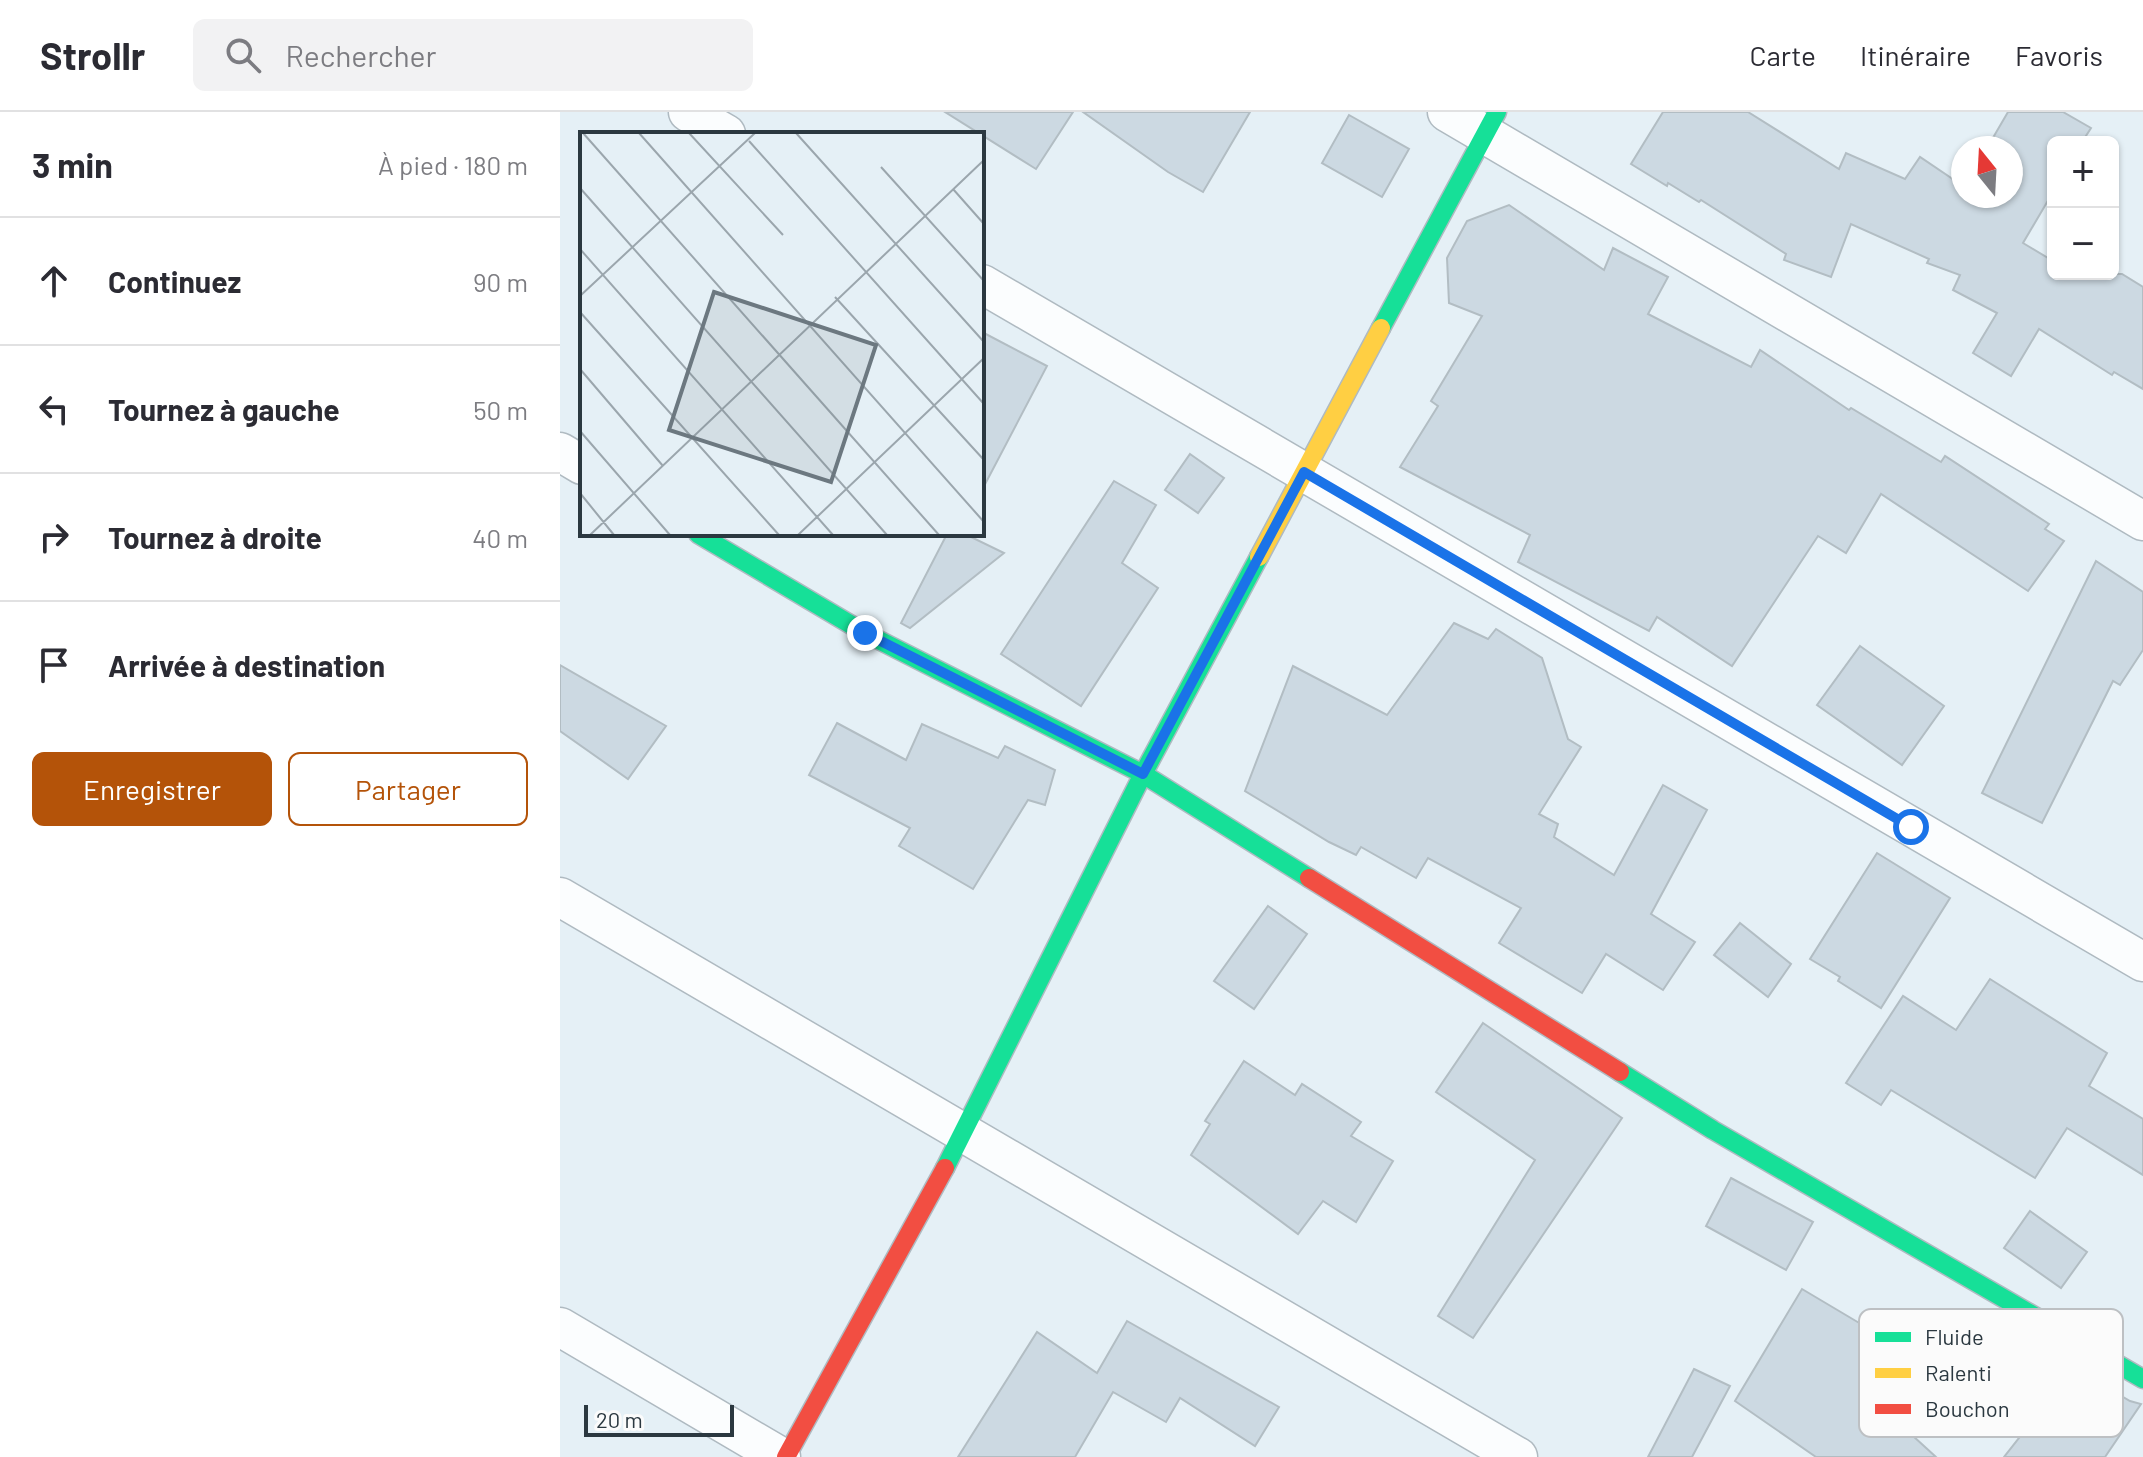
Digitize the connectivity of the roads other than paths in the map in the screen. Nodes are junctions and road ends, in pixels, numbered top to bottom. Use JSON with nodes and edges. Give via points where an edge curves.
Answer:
{"nodes":[{"id":1,"x":688,"y":112,"type":"edge"},
{"id":2,"x":1447,"y":112,"type":"edge"},
{"id":3,"x":1491,"y":123,"type":"edge"},
{"id":4,"x":723,"y":132,"type":"edge"},
{"id":5,"x":984,"y":285,"type":"edge"},
{"id":6,"x":560,"y":452,"type":"edge"},
{"id":7,"x":580,"y":464,"type":"edge"},
{"id":8,"x":1304,"y":472,"type":"junction"},
{"id":9,"x":2143,"y":521,"type":"edge"},
{"id":10,"x":701,"y":536,"type":"edge"},
{"id":11,"x":1143,"y":774,"type":"junction"},
{"id":12,"x":560,"y":897,"type":"edge"},
{"id":13,"x":2143,"y":962,"type":"edge"},
{"id":14,"x":964,"y":1134,"type":"junction"},
{"id":15,"x":2022,"y":1309,"type":"edge"},
{"id":16,"x":560,"y":1327,"type":"edge"},
{"id":17,"x":2123,"y":1367,"type":"edge"},
{"id":18,"x":2143,"y":1379,"type":"edge"},
{"id":19,"x":784,"y":1457,"type":"edge"},
{"id":20,"x":1518,"y":1457,"type":"edge"}],
"edges":[{"from":1,"to":4,"type":"street"},
{"from":2,"to":3,"type":"street"},
{"from":3,"to":8,"type":"street"},
{"from":3,"to":9,"type":"street"},
{"from":5,"to":8,"type":"street"},
{"from":6,"to":7,"type":"street"},
{"from":8,"to":11,"type":"street"},
{"from":8,"to":13,"type":"street"},
{"from":10,"to":11,"type":"street","via":[[865,633]]},
{"from":11,"to":14,"type":"street"},
{"from":11,"to":15,"type":"street","via":[[1713,1130]]},
{"from":12,"to":14,"type":"street"},
{"from":14,"to":19,"type":"street"},
{"from":14,"to":20,"type":"street"},
{"from":16,"to":19,"type":"street"},
{"from":17,"to":18,"type":"street"}]}
